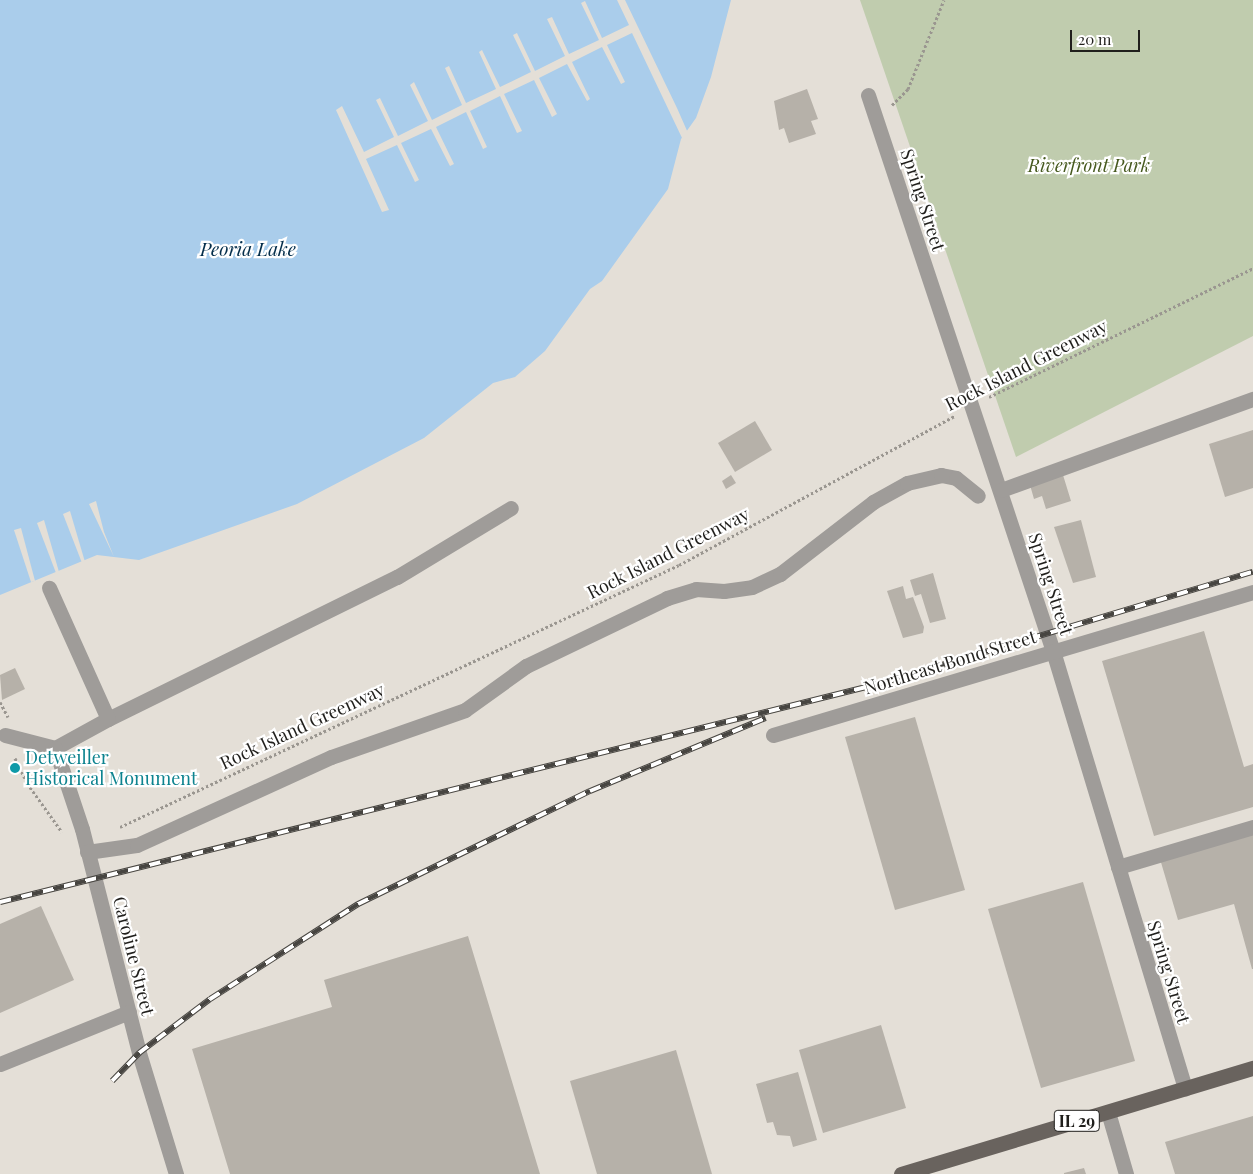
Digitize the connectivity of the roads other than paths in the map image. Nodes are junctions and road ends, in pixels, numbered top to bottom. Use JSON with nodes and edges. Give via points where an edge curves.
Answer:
{"nodes":[{"id":1,"x":868,"y":95,"type":"dead end"},
{"id":2,"x":1253,"y":399,"type":"edge"},
{"id":3,"x":1001,"y":490,"type":"junction"},
{"id":4,"x":978,"y":496,"type":"dead end"},
{"id":5,"x":511,"y":508,"type":"dead end"},
{"id":6,"x":49,"y":588,"type":"dead end"},
{"id":7,"x":1253,"y":592,"type":"edge"},
{"id":8,"x":1053,"y":651,"type":"junction"},
{"id":9,"x":108,"y":719,"type":"junction"},
{"id":10,"x":8,"y":729,"type":"road end"},
{"id":11,"x":773,"y":735,"type":"dead end"},
{"id":12,"x":55,"y":748,"type":"junction"},
{"id":13,"x":1253,"y":827,"type":"edge"},
{"id":14,"x":86,"y":847,"type":"junction"},
{"id":15,"x":1118,"y":867,"type":"junction"},
{"id":16,"x":129,"y":1012,"type":"junction"},
{"id":17,"x":0,"y":1064,"type":"edge"},
{"id":18,"x":1253,"y":1068,"type":"edge"},
{"id":19,"x":1185,"y":1089,"type":"junction"},
{"id":20,"x":1108,"y":1112,"type":"junction"},
{"id":21,"x":176,"y":1174,"type":"edge"},
{"id":22,"x":901,"y":1174,"type":"edge"},
{"id":23,"x":1126,"y":1174,"type":"edge"}],
"edges":[{"from":1,"to":3,"type":"street","name":"Spring Street"},
{"from":2,"to":3,"type":"street"},
{"from":3,"to":8,"type":"street","name":"Spring Street"},
{"from":4,"to":14,"type":"street","via":[[956,478],[941,475],[907,483],[873,502],[780,574],[752,587],[724,592],[696,589],[667,598],[526,666],[465,710],[331,757],[137,845]]},
{"from":5,"to":9,"type":"street","via":[[397,577]]},
{"from":6,"to":9,"type":"street"},
{"from":7,"to":8,"type":"street","name":"Northeast Bond Street"},
{"from":8,"to":11,"type":"street","name":"Northeast Bond Street"},
{"from":8,"to":15,"type":"street","name":"Spring Street"},
{"from":9,"to":12,"type":"street"},
{"from":10,"to":12,"type":"street"},
{"from":12,"to":14,"type":"street","name":"Caroline Street"},
{"from":13,"to":15,"type":"street"},
{"from":14,"to":16,"type":"street","name":"Caroline Street"},
{"from":15,"to":19,"type":"street","name":"Spring Street"},
{"from":16,"to":17,"type":"street"},
{"from":16,"to":21,"type":"street","name":"Caroline Street"},
{"from":18,"to":19,"type":"main road","number":"IL 29"},
{"from":19,"to":20,"type":"main road","number":"IL 29"},
{"from":20,"to":22,"type":"main road","number":"IL 29"},
{"from":20,"to":23,"type":"street"}]}
